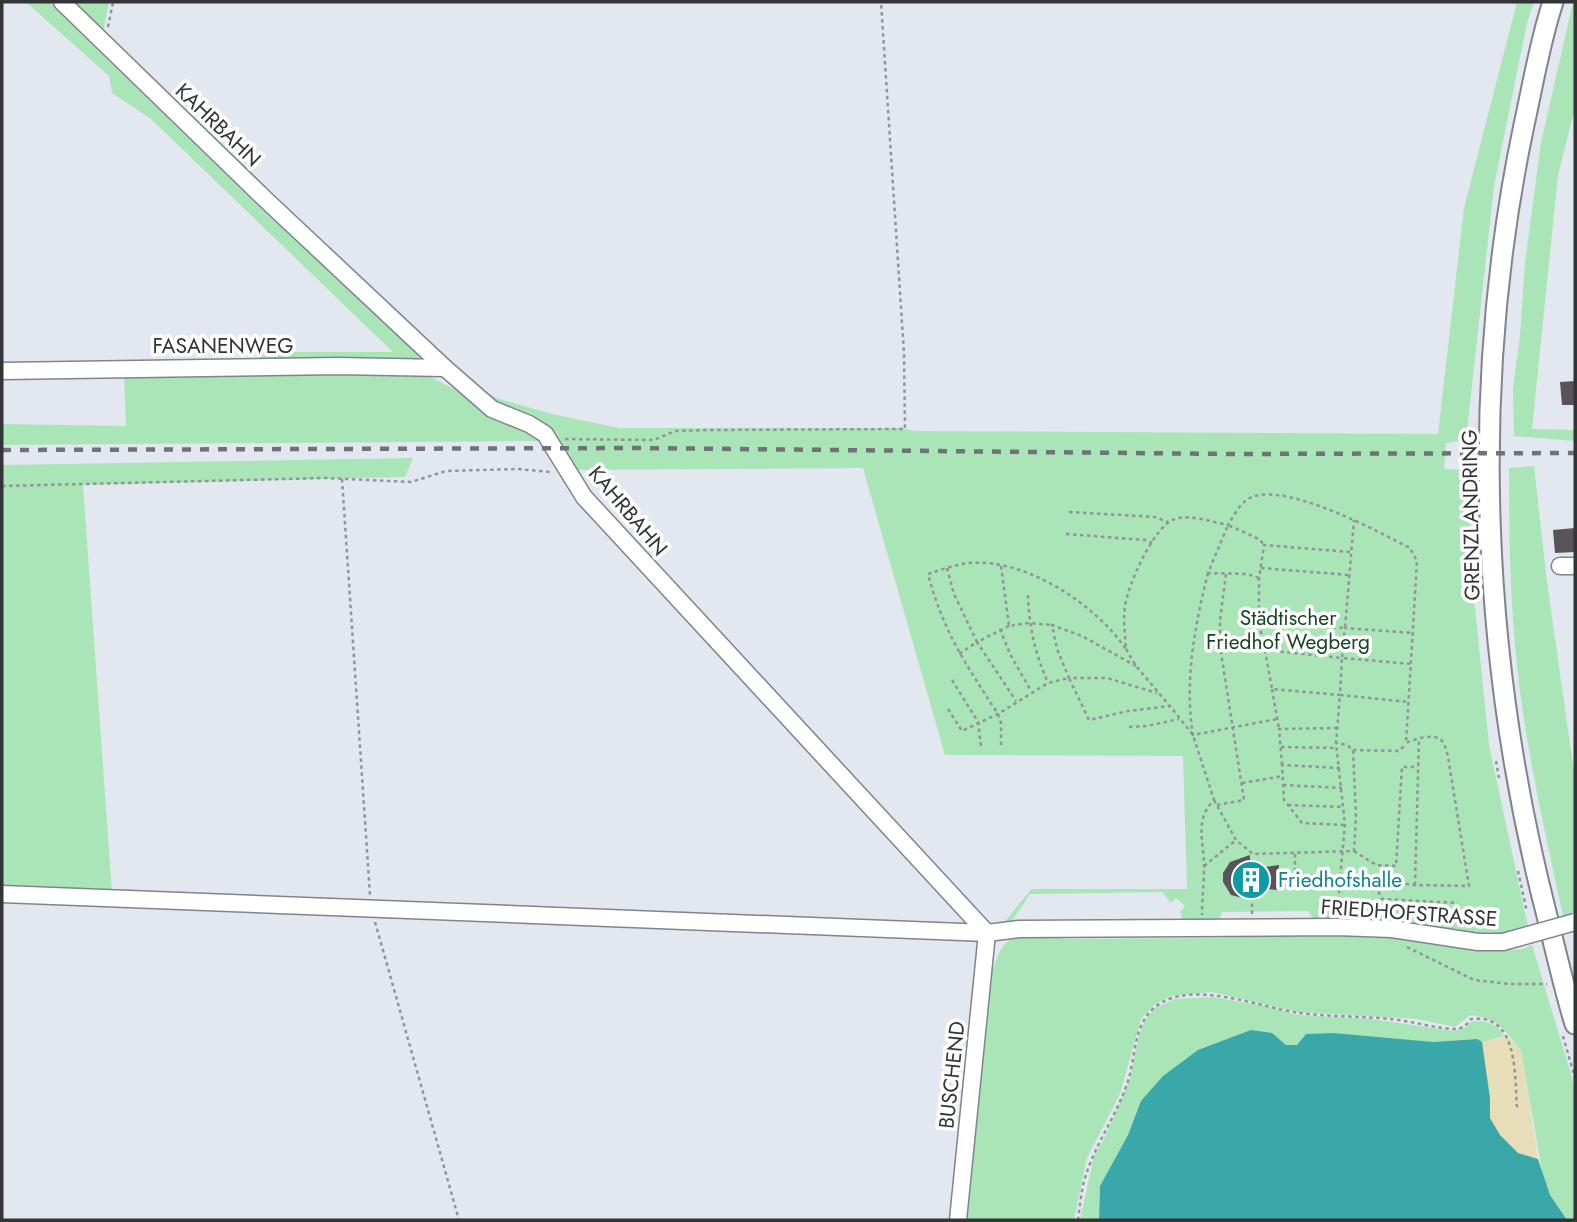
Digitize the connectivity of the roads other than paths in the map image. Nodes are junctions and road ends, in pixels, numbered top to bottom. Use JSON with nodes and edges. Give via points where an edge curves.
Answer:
{"nodes":[{"id":1,"x":62,"y":2,"type":"edge"},
{"id":2,"x":1553,"y":2,"type":"edge"},
{"id":3,"x":444,"y":369,"type":"junction"},
{"id":4,"x":2,"y":370,"type":"edge"},
{"id":5,"x":2,"y":894,"type":"edge"},
{"id":6,"x":1575,"y":922,"type":"edge"},
{"id":7,"x":986,"y":933,"type":"junction"},
{"id":8,"x":1575,"y":1024,"type":"edge"},
{"id":9,"x":958,"y":1220,"type":"edge"}],
"edges":[{"from":1,"to":3,"type":"street","name":"KAHRBAHN"},
{"from":2,"to":8,"type":"main road","name":"GRENZLANDRING","via":[[1509,203],[1495,329],[1491,524],[1504,707],[1532,858]]},
{"from":3,"to":4,"type":"street","name":"FASANENWEG"},
{"from":3,"to":7,"type":"street","name":"KAHRBAHN","via":[[492,409],[545,434],[584,497]]},
{"from":5,"to":7,"type":"street","name":"FRIEDHOFSTRASSE"},
{"from":6,"to":7,"type":"street","name":"FRIEDHOFSTRASSE","bridge":true,"via":[[1503,942],[1338,927]]},
{"from":7,"to":9,"type":"street","name":"BUSCHEND"}]}
